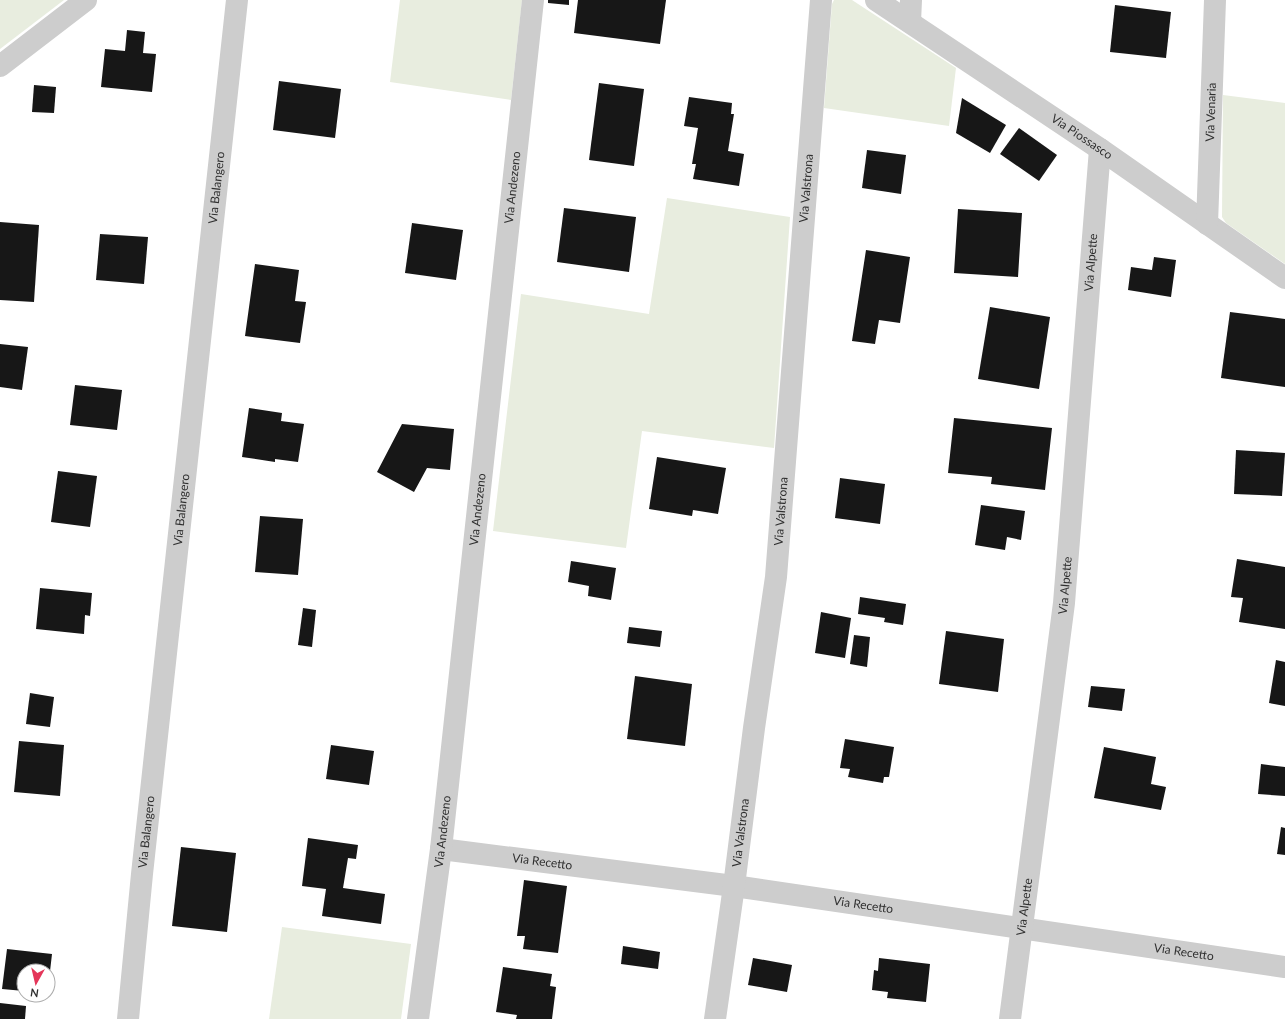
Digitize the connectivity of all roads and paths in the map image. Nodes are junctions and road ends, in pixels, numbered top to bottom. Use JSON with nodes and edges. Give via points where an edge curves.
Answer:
{"nodes":[{"id":1,"x":86,"y":0,"type":"edge"},
{"id":2,"x":237,"y":0,"type":"edge"},
{"id":3,"x":533,"y":0,"type":"edge"},
{"id":4,"x":821,"y":0,"type":"edge"},
{"id":5,"x":876,"y":0,"type":"edge"},
{"id":6,"x":911,"y":0,"type":"edge"},
{"id":7,"x":1214,"y":0,"type":"edge"},
{"id":8,"x":910,"y":22,"type":"junction"},
{"id":9,"x":0,"y":66,"type":"edge"},
{"id":10,"x":1100,"y":149,"type":"junction"},
{"id":11,"x":1207,"y":224,"type":"junction"},
{"id":12,"x":1285,"y":278,"type":"edge"},
{"id":13,"x":441,"y":849,"type":"junction"},
{"id":14,"x":734,"y":886,"type":"junction"},
{"id":15,"x":1022,"y":928,"type":"junction"},
{"id":16,"x":1285,"y":967,"type":"edge"},
{"id":17,"x":128,"y":1019,"type":"edge"},
{"id":18,"x":418,"y":1019,"type":"edge"},
{"id":19,"x":715,"y":1019,"type":"edge"},
{"id":20,"x":1010,"y":1019,"type":"edge"}],
"edges":[{"from":1,"to":9,"type":"street"},
{"from":2,"to":17,"type":"street","name":"Via Balangero"},
{"from":3,"to":13,"type":"street","name":"Via Andezeno"},
{"from":4,"to":14,"type":"street","name":"Via Valstrona","via":[[776,577]]},
{"from":5,"to":8,"type":"street","name":"Via Piossasco"},
{"from":6,"to":8,"type":"street"},
{"from":7,"to":11,"type":"street","name":"Via Venaria"},
{"from":8,"to":10,"type":"street","name":"Via Piossasco"},
{"from":10,"to":11,"type":"street","name":"Via Piossasco"},
{"from":10,"to":15,"type":"street","name":"Via Alpette","via":[[1064,603]]},
{"from":11,"to":12,"type":"street","name":"Via Piossasco"},
{"from":13,"to":14,"type":"street","name":"Via Recetto"},
{"from":13,"to":18,"type":"street","name":"Via Andezeno"},
{"from":14,"to":15,"type":"street","name":"Via Recetto"},
{"from":14,"to":19,"type":"street","name":"Via Valstrona"},
{"from":15,"to":16,"type":"street","name":"Via Recetto"},
{"from":15,"to":20,"type":"street","name":"Via Alpette"}]}
